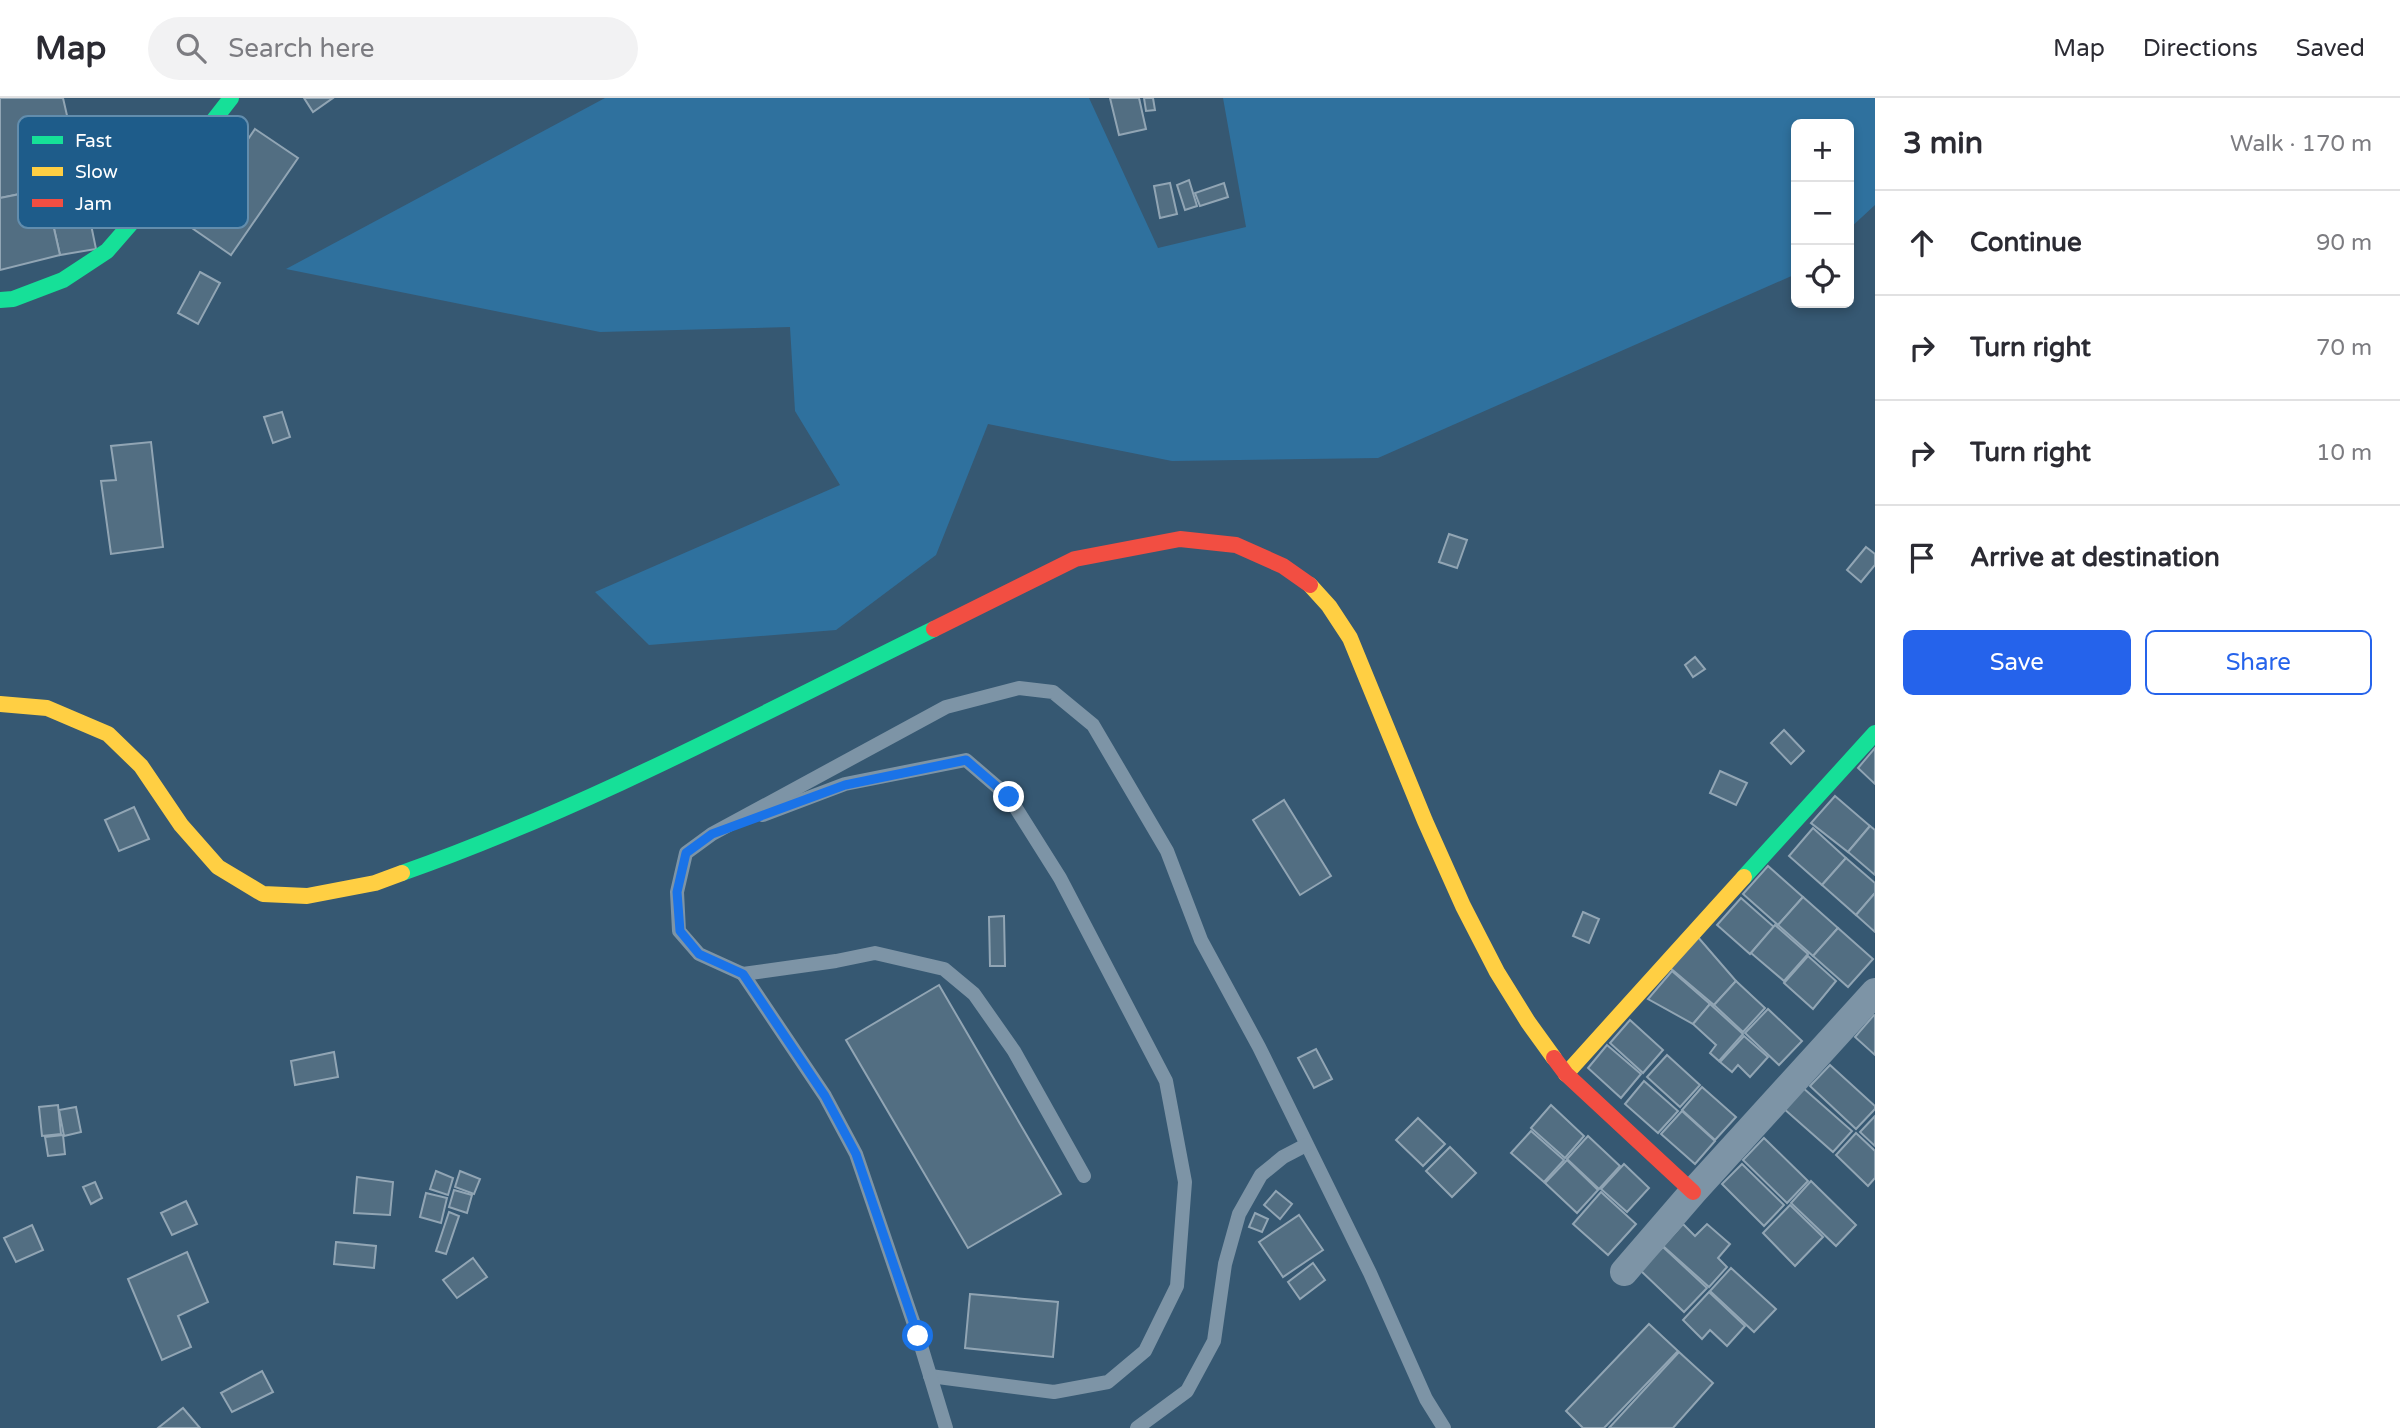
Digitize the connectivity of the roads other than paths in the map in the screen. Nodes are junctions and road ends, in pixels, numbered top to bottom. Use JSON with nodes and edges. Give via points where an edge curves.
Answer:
{"nodes":[{"id":1,"x":231,"y":98,"type":"edge"},
{"id":2,"x":217,"y":116,"type":"edge"},
{"id":3,"x":127,"y":228,"type":"edge"},
{"id":4,"x":0,"y":300,"type":"edge"},
{"id":5,"x":0,"y":704,"type":"edge"},
{"id":6,"x":1875,"y":733,"type":"edge"},
{"id":7,"x":712,"y":834,"type":"junction"},
{"id":8,"x":743,"y":974,"type":"junction"},
{"id":9,"x":1875,"y":992,"type":"edge"},
{"id":10,"x":1566,"y":1074,"type":"junction"},
{"id":11,"x":1306,"y":1145,"type":"junction"},
{"id":12,"x":1084,"y":1176,"type":"dead end"},
{"id":13,"x":1693,"y":1192,"type":"junction"},
{"id":14,"x":1624,"y":1272,"type":"dead end"},
{"id":15,"x":930,"y":1376,"type":"junction"},
{"id":16,"x":946,"y":1428,"type":"edge"},
{"id":17,"x":1137,"y":1428,"type":"edge"},
{"id":18,"x":1444,"y":1428,"type":"edge"}],
"edges":[{"from":1,"to":2,"type":"street"},
{"from":3,"to":4,"type":"street","via":[[107,251],[63,280]]},
{"from":5,"to":10,"type":"street","via":[[47,708],[108,734],[141,766],[181,825],[218,867],[264,894],[307,896],[375,883],[528,823],[666,761],[1074,559],[1180,539],[1236,545],[1307,582],[1350,638],[1463,906],[1497,972]]},
{"from":6,"to":10,"type":"street"},
{"from":7,"to":8,"type":"lane","via":[[686,853],[677,892],[680,931],[699,954]]},
{"from":7,"to":11,"type":"lane","via":[[946,707],[1019,688],[1053,692],[1093,725],[1167,851],[1201,940]]},
{"from":7,"to":15,"type":"lane","via":[[845,785],[966,760],[1009,797],[1060,878],[1166,1081],[1185,1182],[1177,1286],[1145,1351],[1108,1382],[1054,1392]]},
{"from":8,"to":12,"type":"lane","via":[[875,953],[944,969],[974,994],[1014,1051]]},
{"from":8,"to":15,"type":"lane","via":[[825,1096],[856,1154]]},
{"from":9,"to":13,"type":"street"},
{"from":10,"to":13,"type":"street"},
{"from":11,"to":17,"type":"lane","via":[[1262,1175],[1239,1214],[1225,1264],[1214,1341],[1187,1391]]},
{"from":11,"to":18,"type":"lane"},
{"from":13,"to":14,"type":"street"},
{"from":15,"to":16,"type":"lane"}]}
